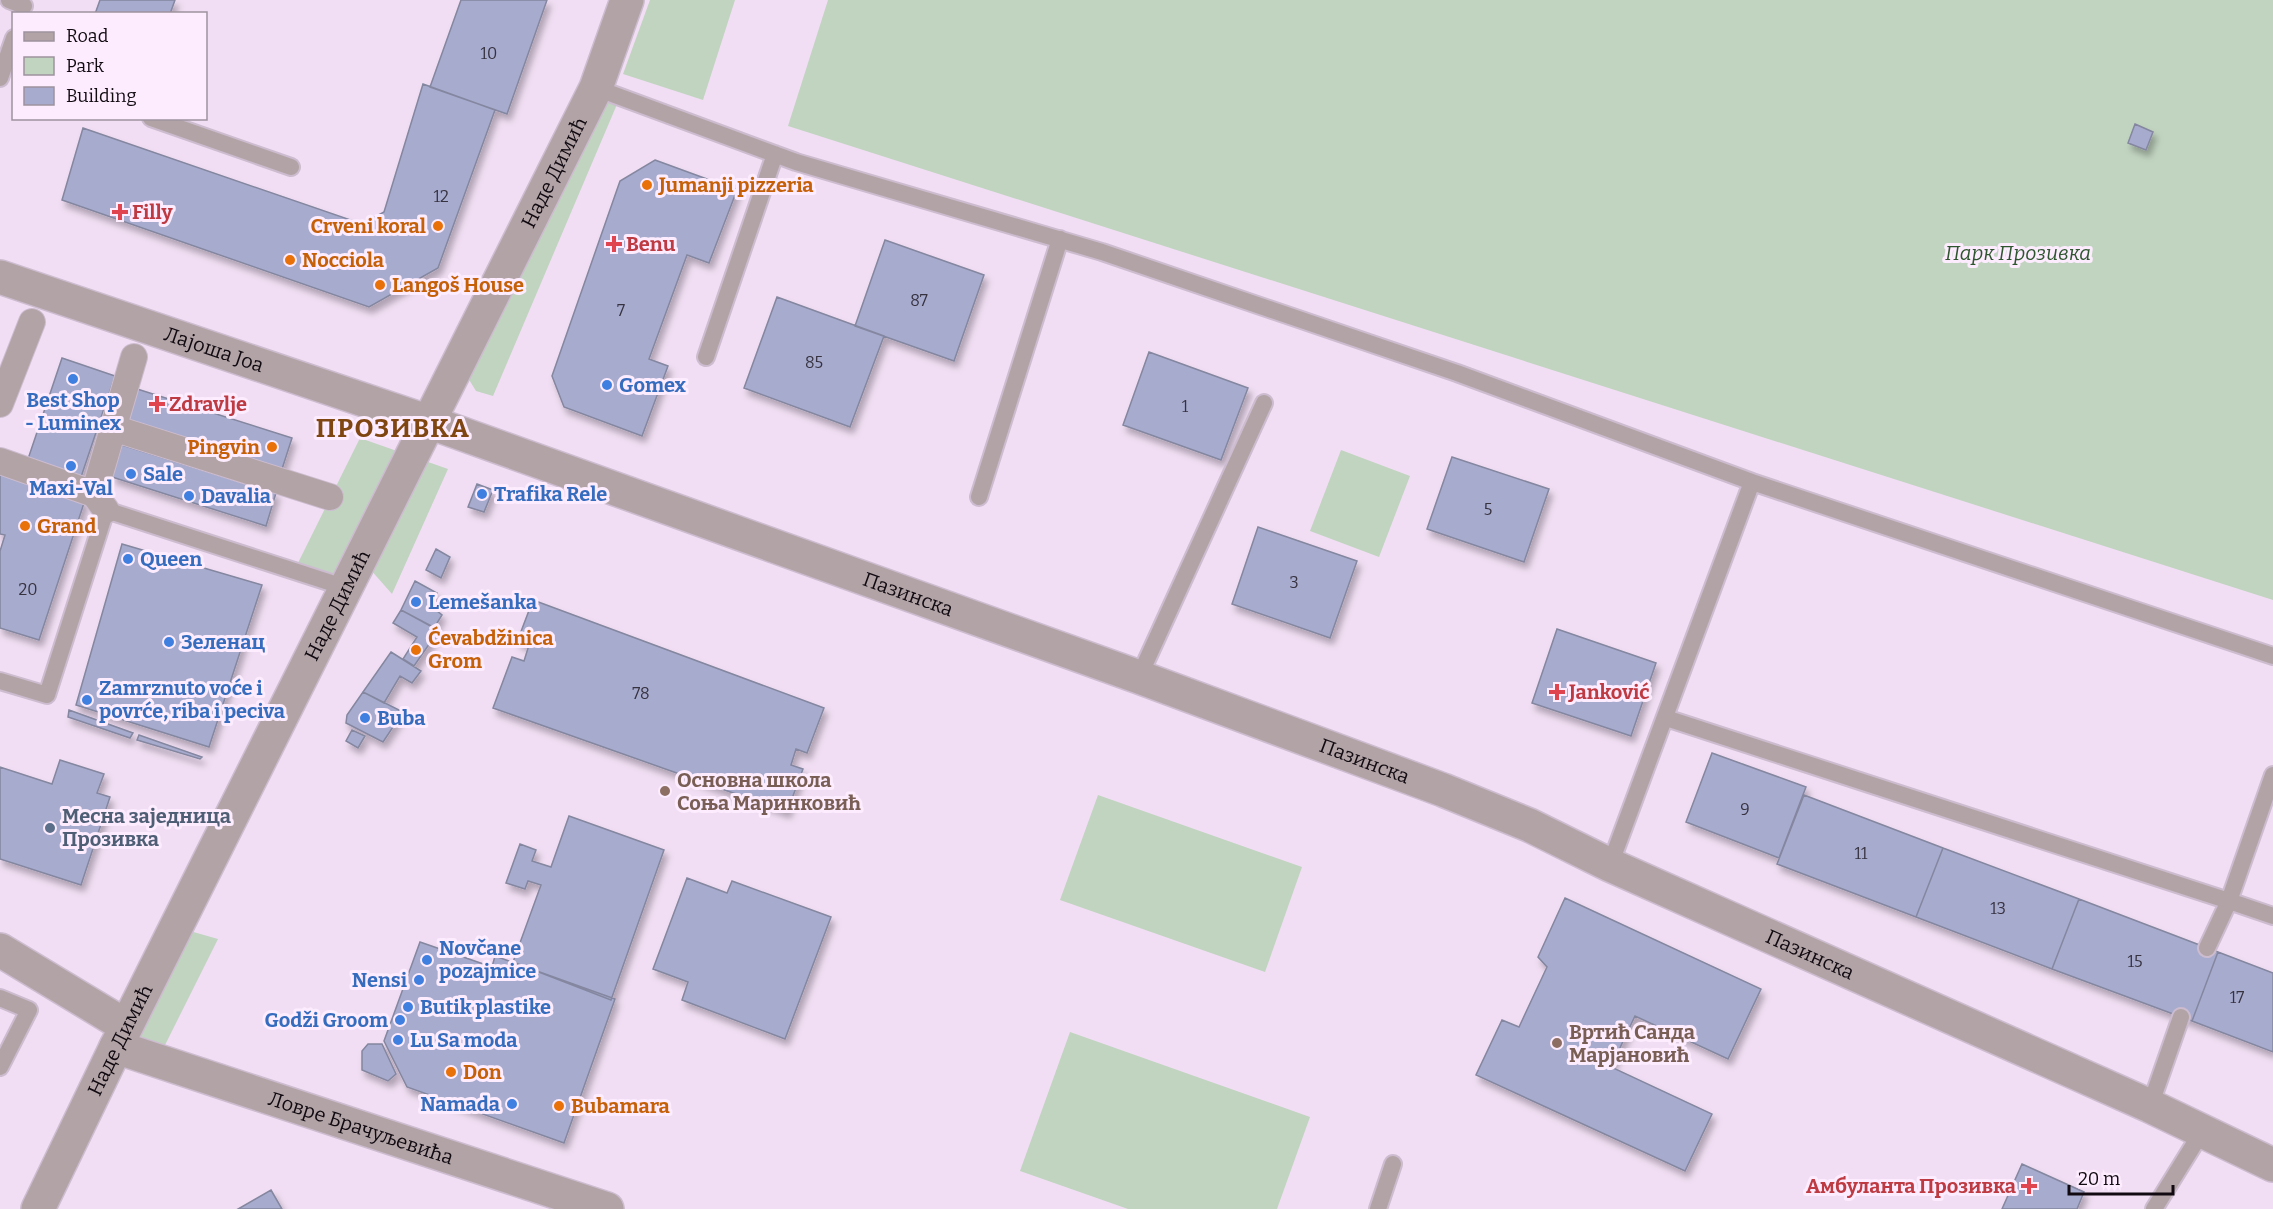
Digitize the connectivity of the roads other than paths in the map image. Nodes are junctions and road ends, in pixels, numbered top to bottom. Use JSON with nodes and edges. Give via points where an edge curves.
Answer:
{"nodes":[{"id":1,"x":627,"y":0,"type":"edge"},
{"id":2,"x":12,"y":46,"type":"edge"},
{"id":3,"x":6,"y":72,"type":"edge"},
{"id":4,"x":596,"y":88,"type":"junction"},
{"id":5,"x":157,"y":120,"type":"edge"},
{"id":6,"x":775,"y":154,"type":"junction"},
{"id":7,"x":291,"y":167,"type":"dead end"},
{"id":8,"x":1060,"y":239,"type":"junction"},
{"id":9,"x":0,"y":277,"type":"edge"},
{"id":10,"x":32,"y":322,"type":"dead end"},
{"id":11,"x":134,"y":357,"type":"dead end"},
{"id":12,"x":705,"y":357,"type":"dead end"},
{"id":13,"x":0,"y":404,"type":"edge"},
{"id":14,"x":1264,"y":404,"type":"dead end"},
{"id":15,"x":429,"y":422,"type":"junction"},
{"id":16,"x":113,"y":429,"type":"junction"},
{"id":17,"x":0,"y":461,"type":"edge"},
{"id":18,"x":1752,"y":482,"type":"junction"},
{"id":19,"x":330,"y":497,"type":"dead end"},
{"id":20,"x":979,"y":497,"type":"dead end"},
{"id":21,"x":100,"y":502,"type":"junction"},
{"id":22,"x":347,"y":588,"type":"junction"},
{"id":23,"x":2273,"y":656,"type":"edge"},
{"id":24,"x":1139,"y":677,"type":"junction"},
{"id":25,"x":0,"y":681,"type":"edge"},
{"id":26,"x":1666,"y":718,"type":"junction"},
{"id":27,"x":2273,"y":775,"type":"edge"},
{"id":28,"x":1610,"y":865,"type":"junction"},
{"id":29,"x":2229,"y":901,"type":"junction"},
{"id":30,"x":2273,"y":916,"type":"edge"},
{"id":31,"x":2207,"y":948,"type":"dead end"},
{"id":32,"x":0,"y":950,"type":"edge"},
{"id":33,"x":0,"y":998,"type":"edge"},
{"id":34,"x":2181,"y":1017,"type":"dead end"},
{"id":35,"x":121,"y":1036,"type":"junction"},
{"id":36,"x":0,"y":1067,"type":"edge"},
{"id":37,"x":2150,"y":1106,"type":"junction"},
{"id":38,"x":2202,"y":1130,"type":"junction"},
{"id":39,"x":1393,"y":1164,"type":"dead end"},
{"id":40,"x":2273,"y":1165,"type":"edge"},
{"id":41,"x":38,"y":1209,"type":"edge"},
{"id":42,"x":607,"y":1209,"type":"edge"},
{"id":43,"x":1378,"y":1209,"type":"edge"},
{"id":44,"x":2154,"y":1209,"type":"edge"}],
"edges":[{"from":1,"to":4,"type":"street","name":"Наде Димић"},
{"from":2,"to":3,"type":"lane"},
{"from":4,"to":6,"type":"lane"},
{"from":4,"to":15,"type":"street","name":"Наде Димић"},
{"from":5,"to":7,"type":"lane"},
{"from":6,"to":8,"type":"lane"},
{"from":6,"to":12,"type":"lane"},
{"from":8,"to":18,"type":"lane","via":[[1457,373]]},
{"from":8,"to":20,"type":"lane"},
{"from":9,"to":15,"type":"street","name":"Лајоша Јоа"},
{"from":10,"to":13,"type":"street"},
{"from":11,"to":16,"type":"street"},
{"from":14,"to":24,"type":"lane"},
{"from":15,"to":22,"type":"street","name":"Наде Димић"},
{"from":15,"to":24,"type":"street","name":"Пазинска"},
{"from":16,"to":19,"type":"street"},
{"from":16,"to":21,"type":"street"},
{"from":17,"to":21,"type":"street"},
{"from":18,"to":23,"type":"lane"},
{"from":18,"to":26,"type":"lane"},
{"from":21,"to":22,"type":"lane"},
{"from":21,"to":25,"type":"lane","via":[[47,695]]},
{"from":22,"to":35,"type":"street","name":"Наде Димић"},
{"from":24,"to":28,"type":"street","name":"Пазинска","via":[[1443,790]]},
{"from":26,"to":28,"type":"lane"},
{"from":26,"to":29,"type":"lane"},
{"from":27,"to":29,"type":"lane"},
{"from":28,"to":37,"type":"street","name":"Пазинска"},
{"from":29,"to":30,"type":"lane"},
{"from":29,"to":31,"type":"lane"},
{"from":32,"to":35,"type":"street","name":"Ловре Брачуљевића"},
{"from":33,"to":36,"type":"lane","via":[[29,1010]]},
{"from":34,"to":37,"type":"lane"},
{"from":35,"to":41,"type":"street","name":"Наде Димић"},
{"from":35,"to":42,"type":"street","name":"Ловре Брачуљевића"},
{"from":37,"to":38,"type":"street","name":"Пазинска"},
{"from":38,"to":40,"type":"street","name":"Пазинска"},
{"from":38,"to":44,"type":"lane"},
{"from":39,"to":43,"type":"lane"}]}
